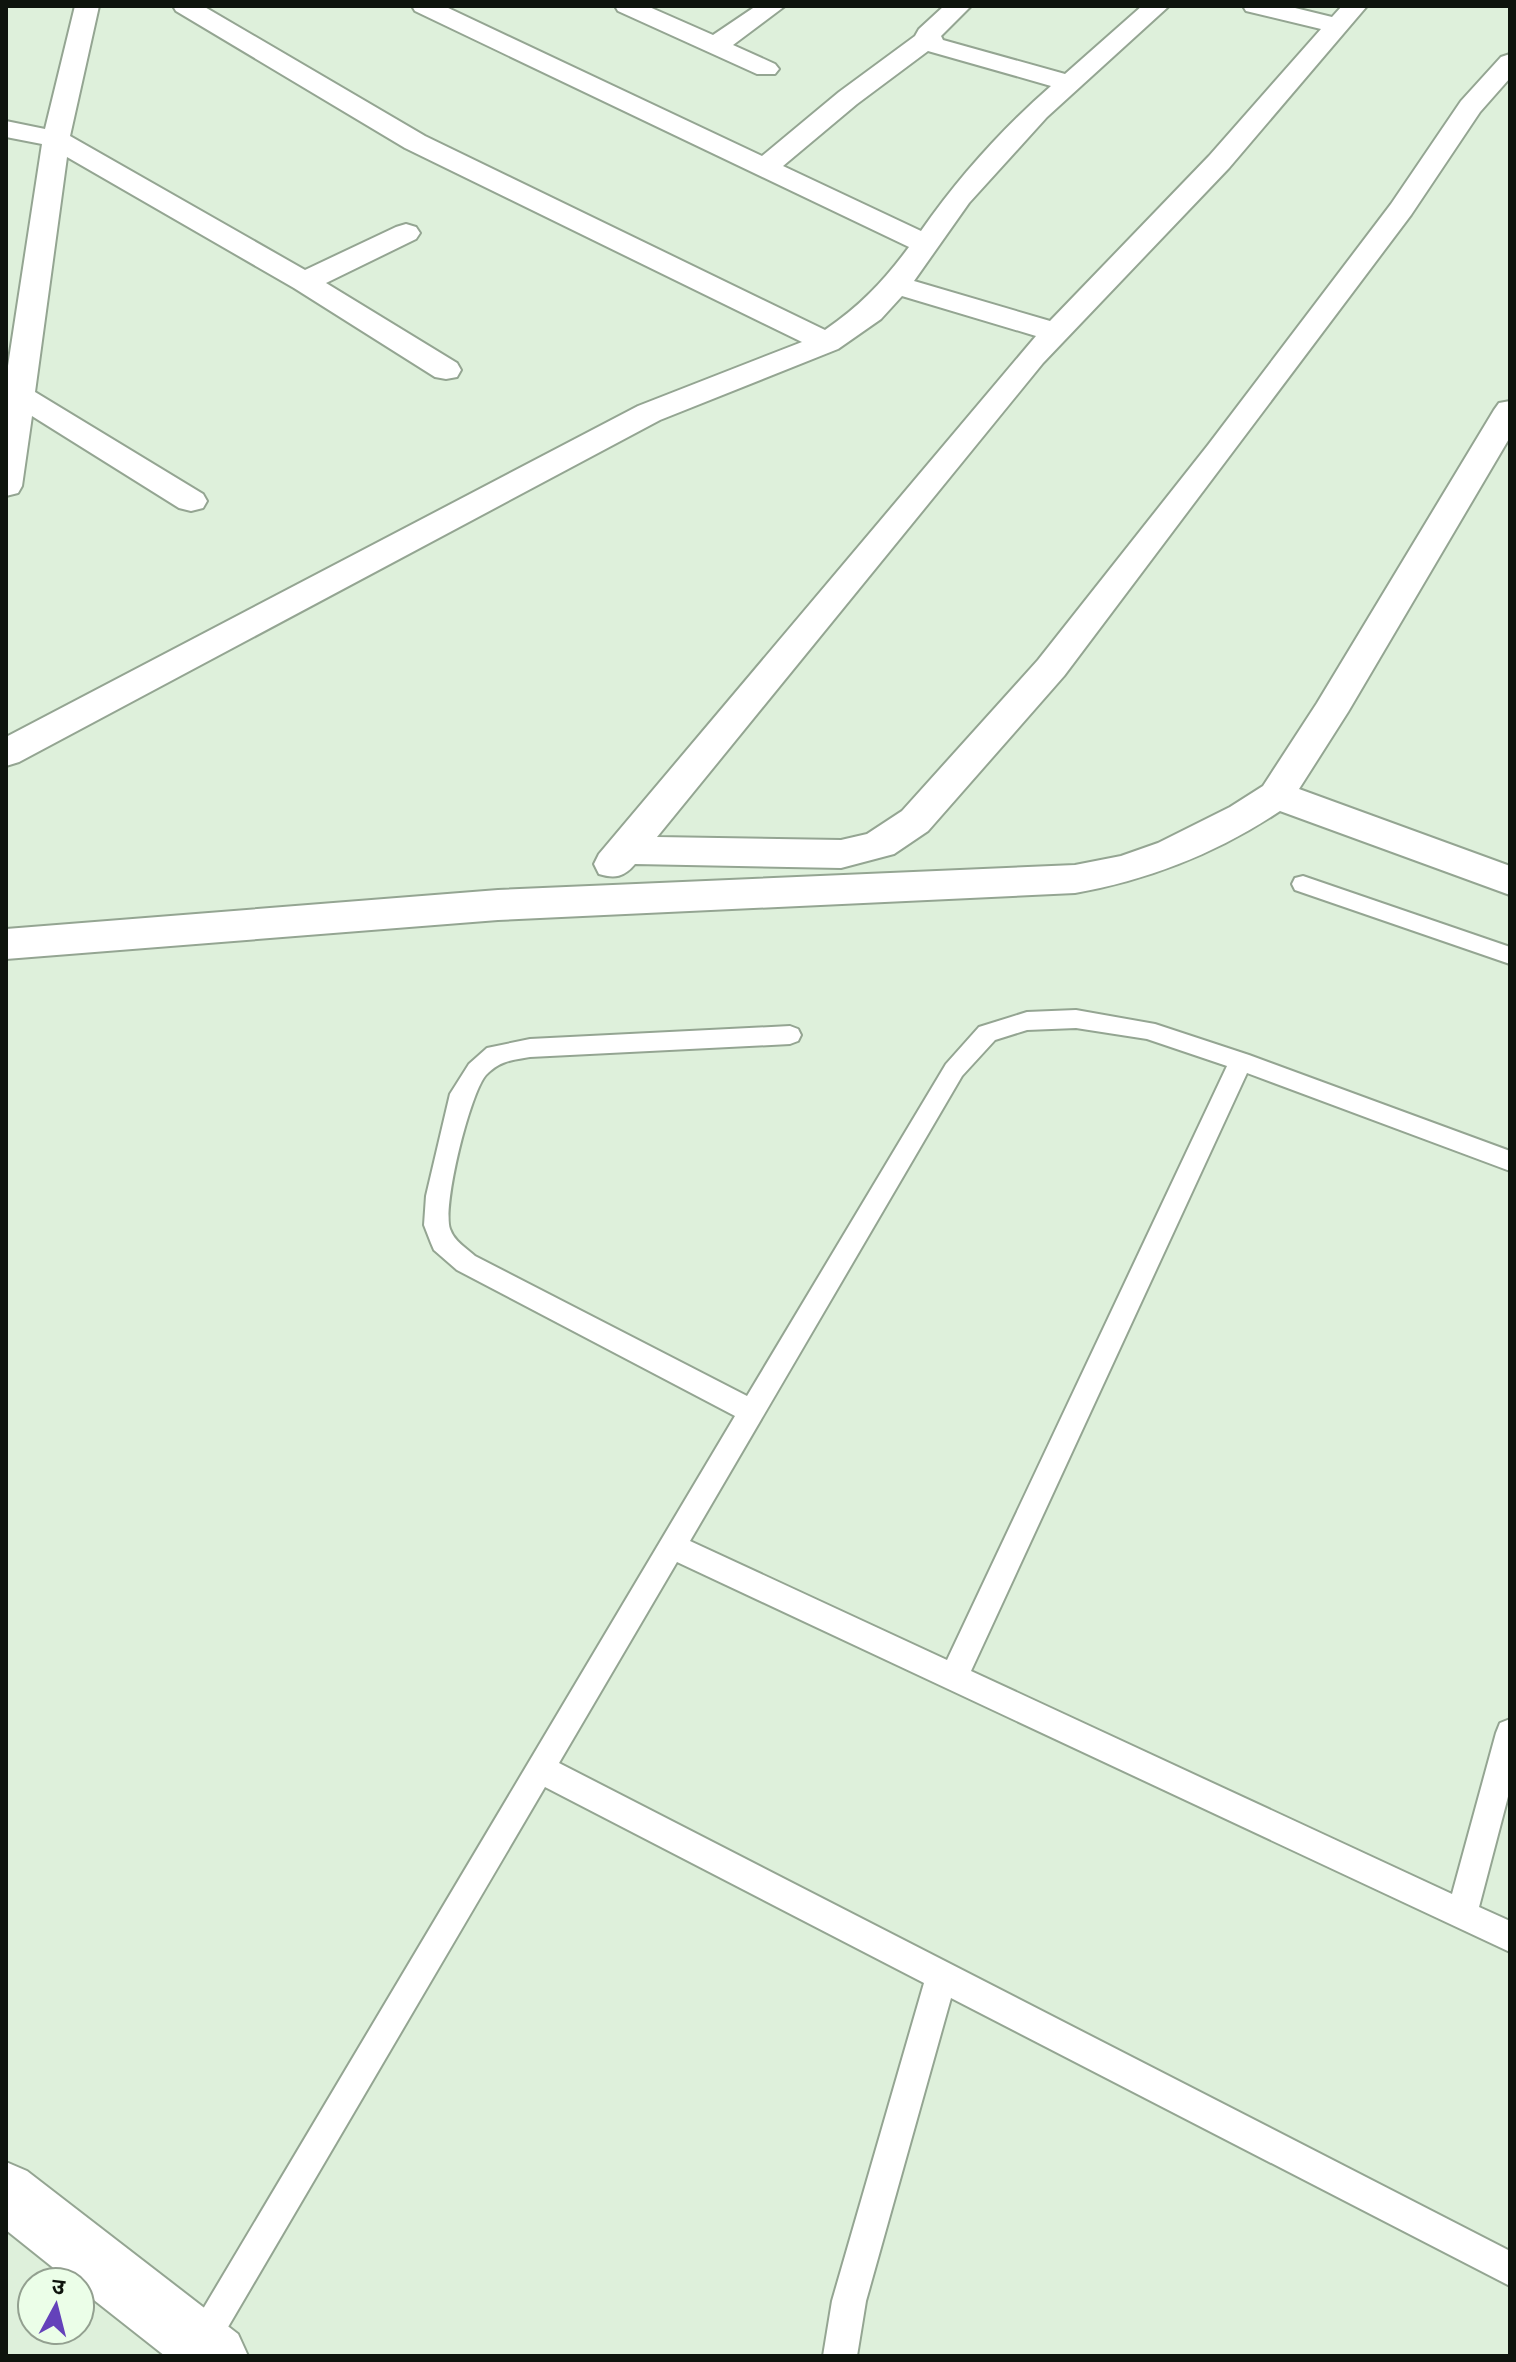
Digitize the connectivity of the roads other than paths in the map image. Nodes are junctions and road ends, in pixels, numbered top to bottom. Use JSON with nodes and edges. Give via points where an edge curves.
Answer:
{"nodes":[{"id":1,"x":87,"y":6,"type":"edge"},
{"id":2,"x":185,"y":6,"type":"edge"},
{"id":3,"x":424,"y":6,"type":"edge"},
{"id":4,"x":627,"y":6,"type":"edge"},
{"id":5,"x":773,"y":6,"type":"edge"},
{"id":6,"x":959,"y":6,"type":"edge"},
{"id":7,"x":1157,"y":6,"type":"edge"},
{"id":8,"x":1255,"y":6,"type":"edge"},
{"id":9,"x":1345,"y":16,"type":"edge"},
{"id":10,"x":928,"y":39,"type":"junction"},
{"id":11,"x":714,"y":46,"type":"junction"},
{"id":12,"x":1510,"y":62,"type":"edge"},
{"id":13,"x":766,"y":69,"type":"dead end"},
{"id":14,"x":1069,"y":83,"type":"junction"},
{"id":15,"x":6,"y":129,"type":"edge"},
{"id":16,"x":56,"y":139,"type":"junction"},
{"id":17,"x":764,"y":168,"type":"junction"},
{"id":18,"x":406,"y":233,"type":"dead end"},
{"id":19,"x":924,"y":243,"type":"junction"},
{"id":20,"x":304,"y":282,"type":"junction"},
{"id":21,"x":896,"y":285,"type":"junction"},
{"id":22,"x":1056,"y":332,"type":"junction"},
{"id":23,"x":827,"y":343,"type":"junction"},
{"id":24,"x":446,"y":370,"type":"dead end"},
{"id":25,"x":16,"y":378,"type":"edge"},
{"id":26,"x":1510,"y":410,"type":"edge"},
{"id":27,"x":7,"y":470,"type":"edge"},
{"id":28,"x":191,"y":501,"type":"dead end"},
{"id":29,"x":6,"y":753,"type":"edge"},
{"id":30,"x":1276,"y":795,"type":"junction"},
{"id":31,"x":625,"y":850,"type":"junction"},
{"id":32,"x":1510,"y":881,"type":"edge"},
{"id":33,"x":1303,"y":884,"type":"dead end"},
{"id":34,"x":584,"y":900,"type":"junction"},
{"id":35,"x":6,"y":944,"type":"edge"},
{"id":36,"x":1510,"y":956,"type":"edge"},
{"id":37,"x":790,"y":1035,"type":"dead end"},
{"id":38,"x":1241,"y":1061,"type":"junction"},
{"id":39,"x":1510,"y":1161,"type":"edge"},
{"id":40,"x":753,"y":1412,"type":"junction"},
{"id":41,"x":673,"y":1547,"type":"junction"},
{"id":42,"x":953,"y":1678,"type":"junction"},
{"id":43,"x":1510,"y":1733,"type":"edge"},
{"id":44,"x":542,"y":1770,"type":"junction"},
{"id":45,"x":1462,"y":1915,"type":"junction"},
{"id":46,"x":1510,"y":1937,"type":"edge"},
{"id":47,"x":942,"y":1974,"type":"junction"},
{"id":48,"x":6,"y":2192,"type":"edge"},
{"id":49,"x":1510,"y":2269,"type":"edge"},
{"id":50,"x":202,"y":2352,"type":"edge"},
{"id":51,"x":840,"y":2356,"type":"edge"}],
"edges":[{"from":1,"to":16,"type":"street"},
{"from":2,"to":23,"type":"street","via":[[415,142]]},
{"from":3,"to":17,"type":"street"},
{"from":4,"to":11,"type":"street"},
{"from":5,"to":11,"type":"street"},
{"from":6,"to":10,"type":"street","via":[[931,29]]},
{"from":7,"to":14,"type":"street"},
{"from":8,"to":9,"type":"street"},
{"from":9,"to":22,"type":"street","via":[[1219,162]]},
{"from":10,"to":14,"type":"street","via":[[944,49]]},
{"from":10,"to":17,"type":"street"},
{"from":11,"to":13,"type":"street"},
{"from":12,"to":31,"type":"street","via":[[1470,107],[1383,233],[1051,668],[915,821],[869,850],[841,854]]},
{"from":14,"to":19,"type":"street","via":[[993,157]]},
{"from":15,"to":16,"type":"street"},
{"from":16,"to":20,"type":"street"},
{"from":16,"to":25,"type":"street"},
{"from":17,"to":19,"type":"street"},
{"from":18,"to":20,"type":"street"},
{"from":19,"to":21,"type":"street"},
{"from":20,"to":24,"type":"street"},
{"from":21,"to":22,"type":"street"},
{"from":21,"to":23,"type":"street","via":[[870,313]]},
{"from":22,"to":31,"type":"street"},
{"from":23,"to":29,"type":"street","via":[[649,413]]},
{"from":25,"to":27,"type":"street"},
{"from":25,"to":28,"type":"street"},
{"from":26,"to":30,"type":"street"},
{"from":30,"to":32,"type":"street"},
{"from":30,"to":34,"type":"street","via":[[1172,853],[1125,870],[1075,879]]},
{"from":31,"to":34,"type":"street"},
{"from":33,"to":36,"type":"lane"},
{"from":34,"to":35,"type":"street"},
{"from":37,"to":40,"type":"lane","via":[[495,1054],[462,1094],[438,1196],[436,1225],[443,1243],[466,1263]]},
{"from":38,"to":39,"type":"lane"},
{"from":38,"to":40,"type":"lane","via":[[1147,1030],[1076,1019],[1027,1021],[987,1033],[954,1070]]},
{"from":38,"to":42,"type":"lane"},
{"from":40,"to":41,"type":"lane"},
{"from":41,"to":42,"type":"lane"},
{"from":41,"to":44,"type":"lane"},
{"from":42,"to":45,"type":"lane"},
{"from":43,"to":45,"type":"lane"},
{"from":44,"to":47,"type":"lane"},
{"from":44,"to":50,"type":"lane"},
{"from":45,"to":46,"type":"lane"},
{"from":47,"to":49,"type":"lane"},
{"from":47,"to":51,"type":"lane","via":[[849,2301]]},
{"from":48,"to":50,"type":"street"}]}
